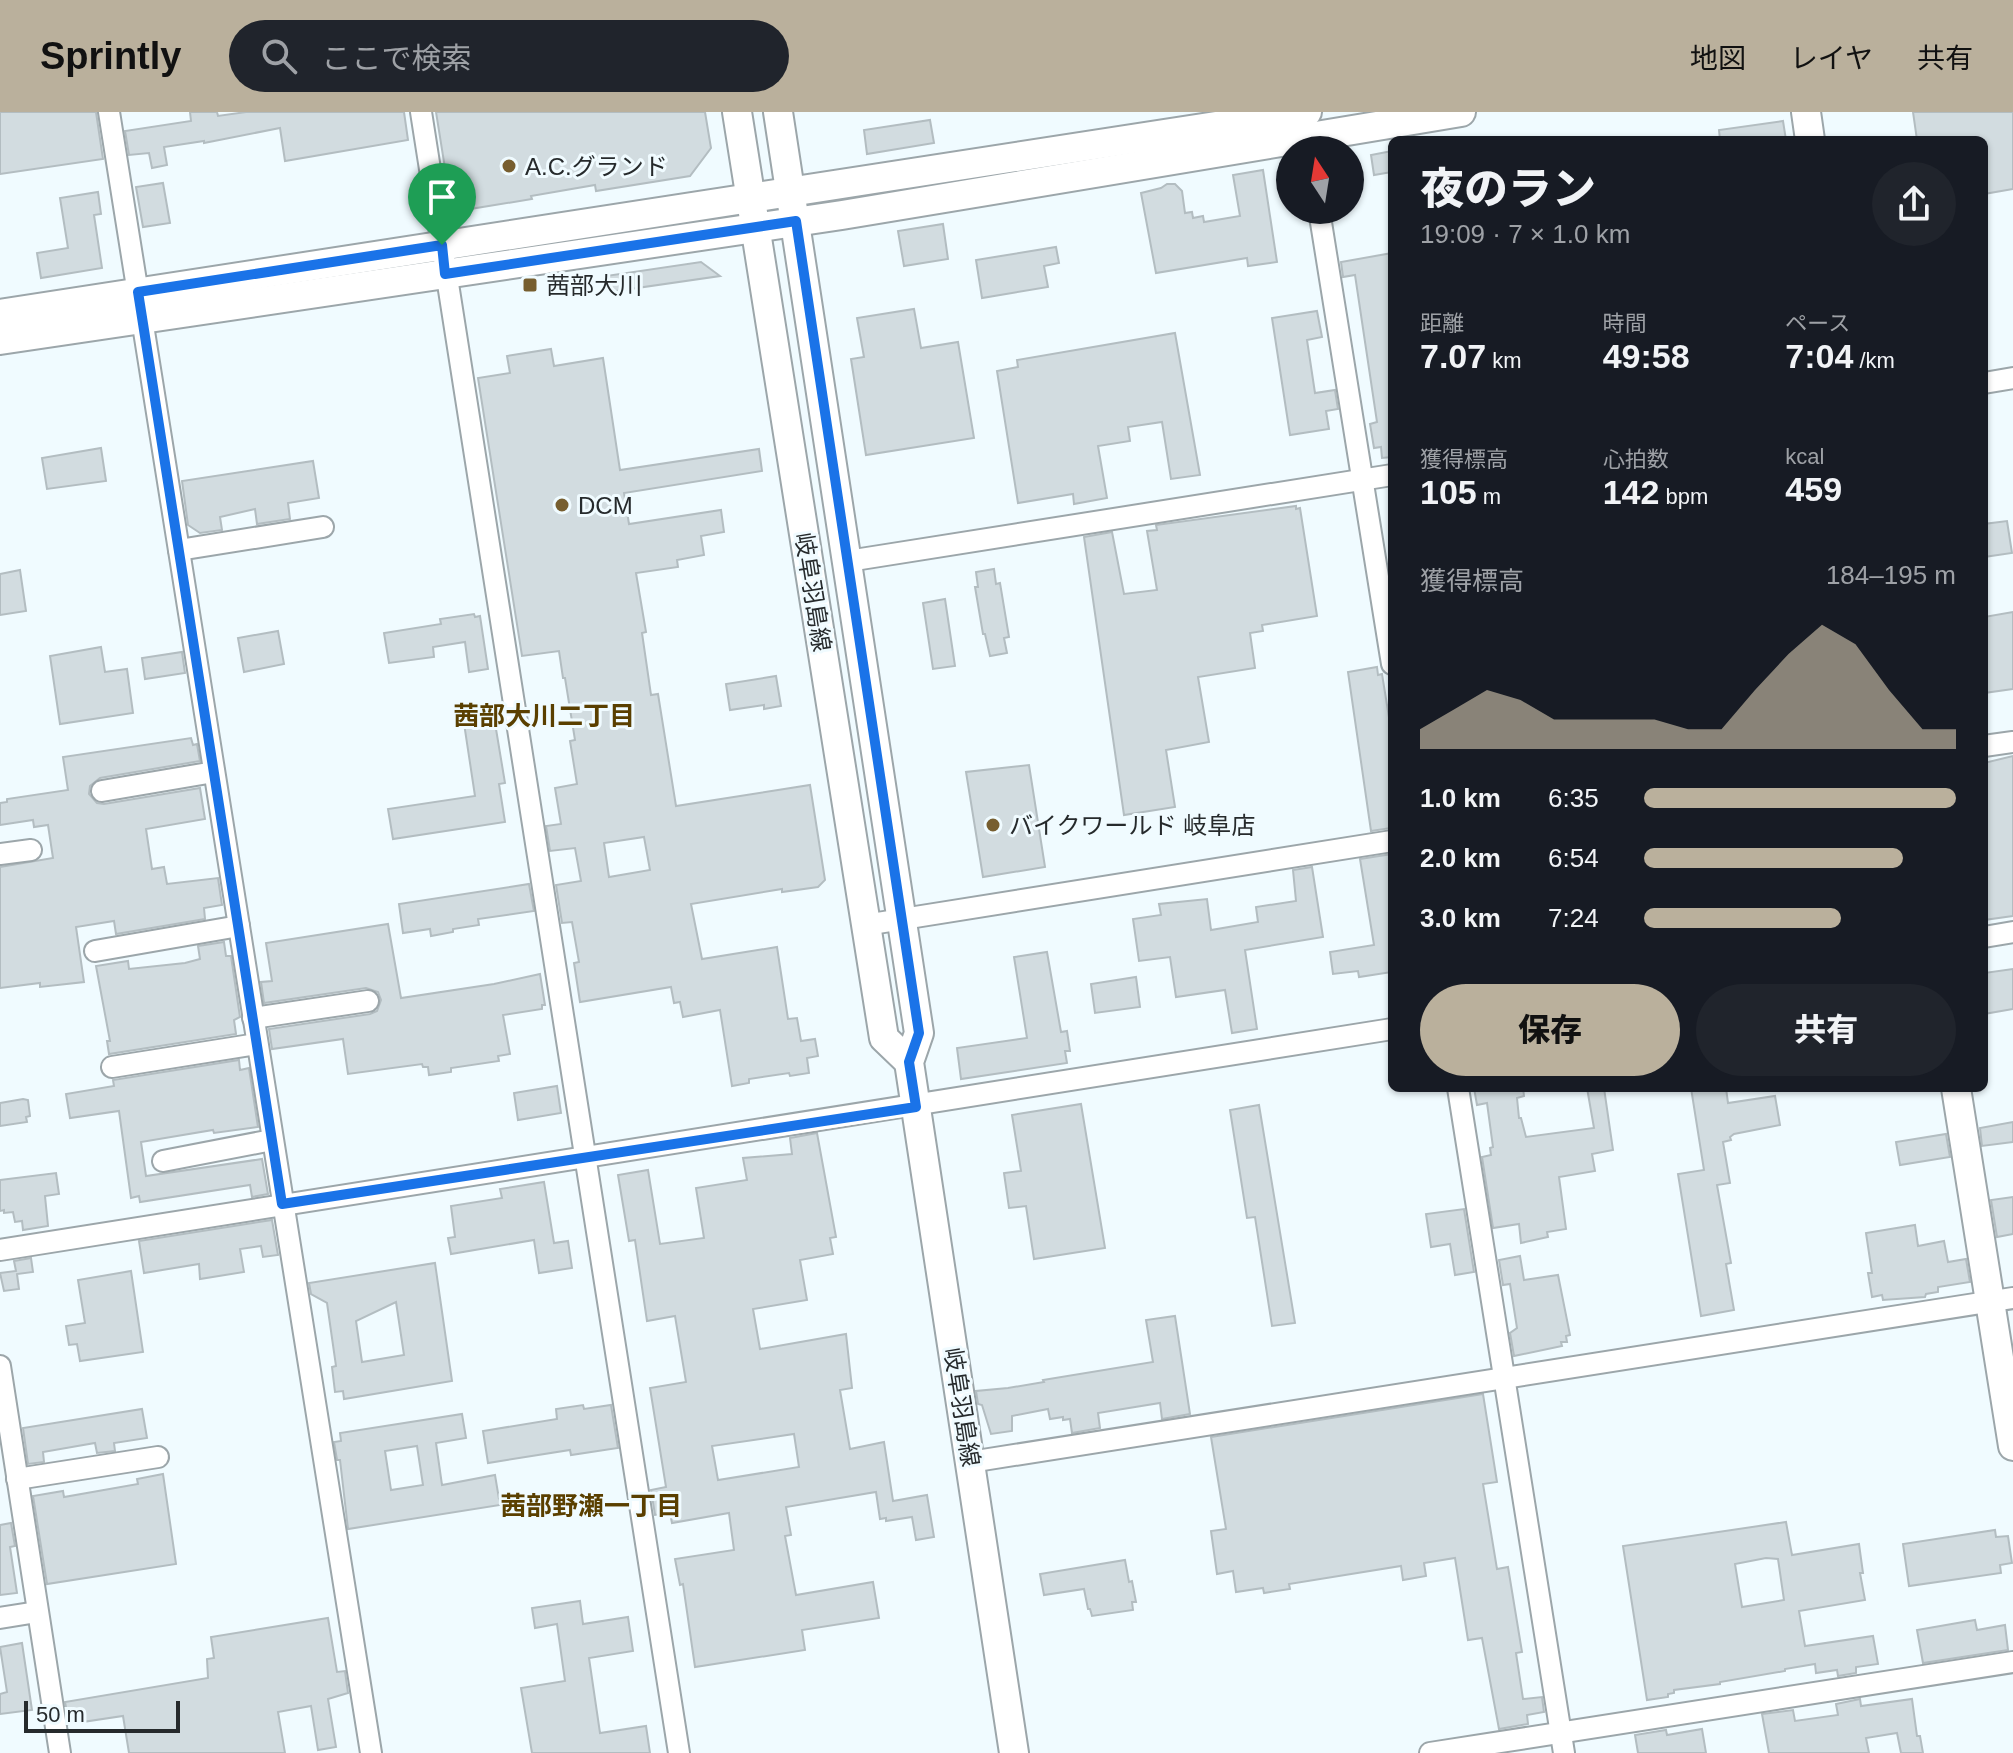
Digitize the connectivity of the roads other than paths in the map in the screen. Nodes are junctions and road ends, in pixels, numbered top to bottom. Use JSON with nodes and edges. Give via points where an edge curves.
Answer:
{"nodes":[{"id":1,"x":109,"y":112,"type":"edge"},
{"id":2,"x":421,"y":112,"type":"edge"},
{"id":3,"x":737,"y":112,"type":"edge"},
{"id":4,"x":778,"y":112,"type":"edge"},
{"id":5,"x":1461,"y":112,"type":"edge"},
{"id":6,"x":1806,"y":112,"type":"edge"},
{"id":7,"x":1307,"y":124,"type":"edge"},
{"id":8,"x":1809,"y":136,"type":"edge"},
{"id":9,"x":791,"y":192,"type":"junction"},
{"id":10,"x":751,"y":197,"type":"junction"},
{"id":11,"x":796,"y":221,"type":"junction"},
{"id":12,"x":1321,"y":224,"type":"edge"},
{"id":13,"x":756,"y":226,"type":"junction"},
{"id":14,"x":442,"y":245,"type":"junction"},
{"id":15,"x":445,"y":274,"type":"junction"},
{"id":16,"x":141,"y":305,"type":"junction"},
{"id":17,"x":0,"y":314,"type":"edge"},
{"id":18,"x":0,"y":340,"type":"edge"},
{"id":19,"x":2013,"y":378,"type":"edge"},
{"id":20,"x":1988,"y":382,"type":"edge"},
{"id":21,"x":1388,"y":476,"type":"edge"},
{"id":22,"x":1362,"y":480,"type":"junction"},
{"id":23,"x":323,"y":527,"type":"dead end"},
{"id":24,"x":179,"y":550,"type":"junction"},
{"id":25,"x":848,"y":561,"type":"junction"},
{"id":26,"x":1388,"y":639,"type":"edge"},
{"id":27,"x":2013,"y":742,"type":"edge"},
{"id":28,"x":1988,"y":745,"type":"edge"},
{"id":29,"x":214,"y":772,"type":"junction"},
{"id":30,"x":102,"y":791,"type":"dead end"},
{"id":31,"x":1388,"y":842,"type":"edge"},
{"id":32,"x":31,"y":850,"type":"dead end"},
{"id":33,"x":0,"y":854,"type":"edge"},
{"id":34,"x":902,"y":918,"type":"junction"},
{"id":35,"x":865,"y":925,"type":"junction"},
{"id":36,"x":239,"y":926,"type":"junction"},
{"id":37,"x":2013,"y":932,"type":"edge"},
{"id":38,"x":1988,"y":936,"type":"edge"},
{"id":39,"x":95,"y":951,"type":"dead end"},
{"id":40,"x":368,"y":1001,"type":"dead end"},
{"id":41,"x":253,"y":1018,"type":"junction"},
{"id":42,"x":1388,"y":1030,"type":"edge"},
{"id":43,"x":257,"y":1044,"type":"junction"},
{"id":44,"x":909,"y":1062,"type":"junction"},
{"id":45,"x":112,"y":1067,"type":"dead end"},
{"id":46,"x":1459,"y":1092,"type":"edge"},
{"id":47,"x":1957,"y":1092,"type":"edge"},
{"id":48,"x":916,"y":1107,"type":"junction"},
{"id":49,"x":272,"y":1140,"type":"junction"},
{"id":50,"x":584,"y":1157,"type":"junction"},
{"id":51,"x":163,"y":1161,"type":"dead end"},
{"id":52,"x":282,"y":1204,"type":"junction"},
{"id":53,"x":0,"y":1250,"type":"edge"},
{"id":54,"x":2002,"y":1299,"type":"edge"},
{"id":55,"x":0,"y":1366,"type":"edge"},
{"id":56,"x":1504,"y":1376,"type":"junction"},
{"id":57,"x":2013,"y":1446,"type":"edge"},
{"id":58,"x":158,"y":1457,"type":"dead end"},
{"id":59,"x":970,"y":1462,"type":"junction"},
{"id":60,"x":12,"y":1489,"type":"edge"},
{"id":61,"x":37,"y":1612,"type":"junction"},
{"id":62,"x":0,"y":1618,"type":"edge"},
{"id":63,"x":2013,"y":1662,"type":"edge"},
{"id":64,"x":1561,"y":1732,"type":"junction"},
{"id":65,"x":60,"y":1753,"type":"edge"},
{"id":66,"x":371,"y":1753,"type":"edge"},
{"id":67,"x":679,"y":1753,"type":"edge"},
{"id":68,"x":1014,"y":1753,"type":"edge"},
{"id":69,"x":1430,"y":1753,"type":"edge"},
{"id":70,"x":1564,"y":1753,"type":"edge"}],
"edges":[{"from":1,"to":16,"type":"street"},
{"from":2,"to":14,"type":"street"},
{"from":3,"to":10,"type":"street","name":"岐阜羽島線"},
{"from":4,"to":9,"type":"street","name":"岐阜羽島線"},
{"from":5,"to":7,"type":"street"},
{"from":6,"to":8,"type":"street"},
{"from":7,"to":9,"type":"street"},
{"from":7,"to":11,"type":"street"},
{"from":9,"to":10,"type":"street"},
{"from":9,"to":11,"type":"street","name":"岐阜羽島線"},
{"from":10,"to":13,"type":"street","name":"岐阜羽島線"},
{"from":10,"to":14,"type":"street"},
{"from":11,"to":13,"type":"street"},
{"from":11,"to":25,"type":"street","name":"岐阜羽島線"},
{"from":12,"to":22,"type":"street"},
{"from":13,"to":15,"type":"street"},
{"from":13,"to":35,"type":"street","name":"岐阜羽島線"},
{"from":14,"to":15,"type":"street"},
{"from":14,"to":16,"type":"street"},
{"from":15,"to":16,"type":"street"},
{"from":15,"to":50,"type":"street"},
{"from":16,"to":17,"type":"street"},
{"from":16,"to":18,"type":"street"},
{"from":16,"to":24,"type":"street"},
{"from":19,"to":20,"type":"street"},
{"from":21,"to":22,"type":"street"},
{"from":22,"to":25,"type":"street"},
{"from":22,"to":26,"type":"street"},
{"from":23,"to":24,"type":"street"},
{"from":24,"to":29,"type":"street"},
{"from":25,"to":34,"type":"street","name":"岐阜羽島線"},
{"from":27,"to":28,"type":"street"},
{"from":29,"to":30,"type":"street"},
{"from":29,"to":36,"type":"street"},
{"from":31,"to":34,"type":"street"},
{"from":32,"to":33,"type":"street"},
{"from":34,"to":35,"type":"street"},
{"from":34,"to":44,"type":"street","name":"岐阜羽島線","via":[[919,1033]]},
{"from":35,"to":44,"type":"street","name":"岐阜羽島線","via":[[884,1038]]},
{"from":36,"to":39,"type":"street"},
{"from":36,"to":41,"type":"street"},
{"from":37,"to":38,"type":"street"},
{"from":40,"to":41,"type":"street"},
{"from":41,"to":43,"type":"street"},
{"from":42,"to":48,"type":"street"},
{"from":43,"to":45,"type":"street"},
{"from":43,"to":49,"type":"street"},
{"from":44,"to":48,"type":"street","name":"岐阜羽島線"},
{"from":46,"to":56,"type":"street"},
{"from":47,"to":54,"type":"street"},
{"from":48,"to":50,"type":"street"},
{"from":48,"to":59,"type":"street","name":"岐阜羽島線"},
{"from":49,"to":51,"type":"street"},
{"from":49,"to":52,"type":"street"},
{"from":50,"to":52,"type":"street"},
{"from":50,"to":67,"type":"street"},
{"from":52,"to":53,"type":"street"},
{"from":52,"to":66,"type":"street"},
{"from":54,"to":56,"type":"street"},
{"from":54,"to":57,"type":"street"},
{"from":55,"to":60,"type":"street"},
{"from":56,"to":59,"type":"street"},
{"from":56,"to":64,"type":"street"},
{"from":58,"to":60,"type":"street"},
{"from":59,"to":68,"type":"street","name":"岐阜羽島線"},
{"from":60,"to":61,"type":"street"},
{"from":61,"to":62,"type":"street"},
{"from":61,"to":65,"type":"street"},
{"from":63,"to":64,"type":"street"},
{"from":64,"to":69,"type":"street"},
{"from":64,"to":70,"type":"street"}]}
